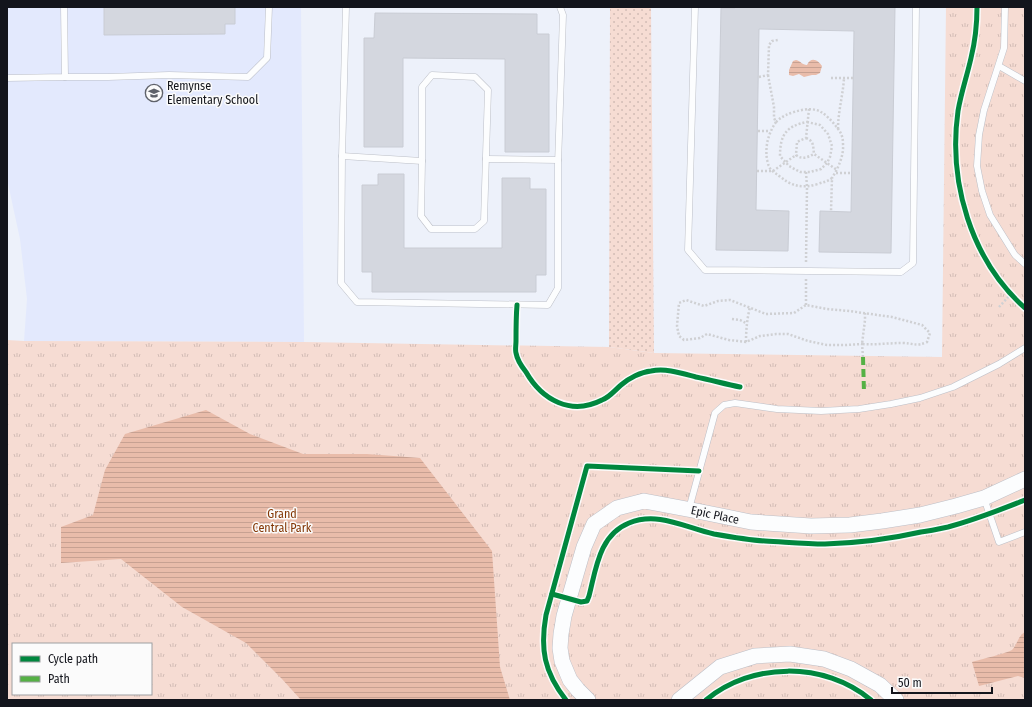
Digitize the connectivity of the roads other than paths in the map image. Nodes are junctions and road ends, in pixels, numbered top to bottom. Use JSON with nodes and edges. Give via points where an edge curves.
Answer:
{"nodes":[{"id":1,"x":64,"y":7,"type":"edge"},
{"id":2,"x":269,"y":7,"type":"edge"},
{"id":3,"x":346,"y":7,"type":"edge"},
{"id":4,"x":560,"y":7,"type":"edge"},
{"id":5,"x":695,"y":7,"type":"edge"},
{"id":6,"x":916,"y":7,"type":"edge"},
{"id":7,"x":1005,"y":7,"type":"edge"},
{"id":8,"x":999,"y":66,"type":"junction"},
{"id":9,"x":65,"y":77,"type":"junction"},
{"id":10,"x":7,"y":78,"type":"edge"},
{"id":11,"x":1025,"y":81,"type":"edge"},
{"id":12,"x":342,"y":156,"type":"junction"},
{"id":13,"x":486,"y":159,"type":"junction"},
{"id":14,"x":558,"y":160,"type":"junction"},
{"id":15,"x":422,"y":161,"type":"junction"},
{"id":16,"x":1025,"y":264,"type":"edge"},
{"id":17,"x":1025,"y":348,"type":"edge"},
{"id":18,"x":1025,"y":479,"type":"edge"},
{"id":19,"x":984,"y":498,"type":"junction"},
{"id":20,"x":689,"y":509,"type":"junction"},
{"id":21,"x":1025,"y":532,"type":"edge"},
{"id":22,"x":588,"y":700,"type":"edge"},
{"id":23,"x":679,"y":700,"type":"edge"},
{"id":24,"x":896,"y":700,"type":"edge"}],
"edges":[{"from":1,"to":9,"type":"lane"},
{"from":2,"to":9,"type":"lane","via":[[267,58],[248,77]]},
{"from":3,"to":12,"type":"lane"},
{"from":4,"to":14,"type":"lane","via":[[563,15]]},
{"from":5,"to":6,"type":"lane","via":[[688,250],[705,270],[900,272],[914,263]]},
{"from":7,"to":8,"type":"lane","via":[[1004,48]]},
{"from":8,"to":11,"type":"lane"},
{"from":8,"to":16,"type":"lane","via":[[984,110],[977,166],[990,215],[1015,255]]},
{"from":9,"to":10,"type":"lane"},
{"from":12,"to":14,"type":"lane","via":[[341,283],[357,302],[517,305],[548,305],[558,288]]},
{"from":12,"to":15,"type":"lane"},
{"from":13,"to":14,"type":"lane"},
{"from":13,"to":15,"type":"lane","via":[[484,221],[475,229],[431,229],[421,216]]},
{"from":13,"to":15,"type":"lane","via":[[488,90],[475,77],[432,75],[422,87]]},
{"from":17,"to":20,"type":"lane","via":[[954,387],[891,404],[821,411],[777,409],[735,403],[724,406],[715,413]]},
{"from":18,"to":19,"type":"street","name":"Epic Place"},
{"from":19,"to":20,"type":"street","name":"Epic Place","via":[[920,515],[850,525],[811,526],[751,522]]},
{"from":19,"to":21,"type":"lane","via":[[999,542]]},
{"from":20,"to":22,"type":"street","name":"Epic Place","via":[[644,501],[617,508],[594,524],[584,547],[564,616],[560,648],[570,680]]},
{"from":23,"to":24,"type":"street","via":[[720,667],[755,656],[790,654],[824,659],[852,669],[880,685]]}]}
